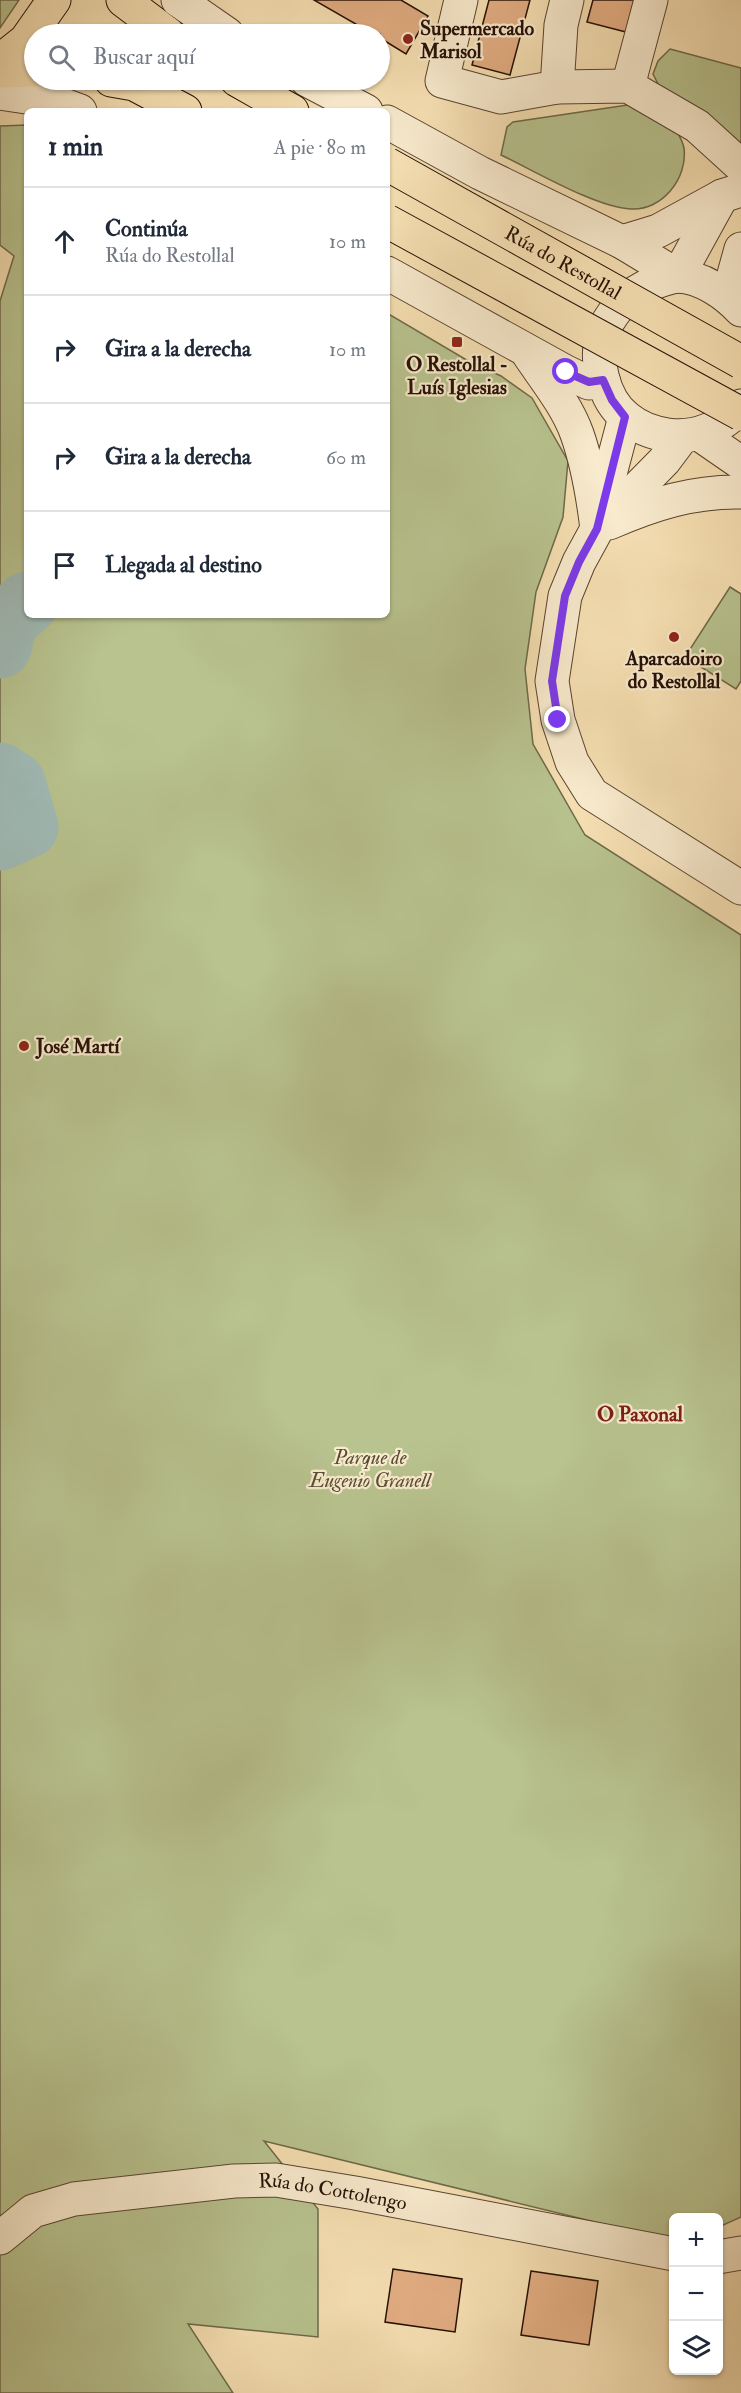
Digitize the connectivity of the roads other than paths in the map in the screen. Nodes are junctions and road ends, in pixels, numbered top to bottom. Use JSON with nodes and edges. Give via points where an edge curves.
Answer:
{"nodes":[{"id":1,"x":54,"y":0,"type":"edge"},
{"id":2,"x":123,"y":0,"type":"edge"},
{"id":3,"x":178,"y":0,"type":"edge"},
{"id":4,"x":567,"y":0,"type":"edge"},
{"id":5,"x":651,"y":0,"type":"edge"},
{"id":6,"x":452,"y":4,"type":"edge"},
{"id":7,"x":37,"y":24,"type":"edge"},
{"id":8,"x":155,"y":24,"type":"edge"},
{"id":9,"x":213,"y":24,"type":"edge"},
{"id":10,"x":24,"y":42,"type":"edge"},
{"id":11,"x":0,"y":61,"type":"edge"},
{"id":12,"x":24,"y":70,"type":"edge"},
{"id":13,"x":0,"y":71,"type":"edge"},
{"id":14,"x":628,"y":86,"type":"junction"},
{"id":15,"x":557,"y":87,"type":"junction"},
{"id":16,"x":145,"y":90,"type":"edge"},
{"id":17,"x":255,"y":90,"type":"edge"},
{"id":18,"x":326,"y":90,"type":"edge"},
{"id":19,"x":0,"y":93,"type":"edge"},
{"id":20,"x":72,"y":108,"type":"edge"},
{"id":21,"x":179,"y":108,"type":"edge"},
{"id":22,"x":287,"y":108,"type":"edge"},
{"id":23,"x":360,"y":108,"type":"edge"},
{"id":24,"x":390,"y":125,"type":"edge"},
{"id":25,"x":390,"y":166,"type":"edge"},
{"id":26,"x":741,"y":166,"type":"edge"},
{"id":27,"x":731,"y":193,"type":"edge"},
{"id":28,"x":390,"y":223,"type":"edge"},
{"id":29,"x":622,"y":242,"type":"junction"},
{"id":30,"x":741,"y":249,"type":"edge"},
{"id":31,"x":390,"y":275,"type":"edge"},
{"id":32,"x":678,"y":276,"type":"junction"},
{"id":33,"x":735,"y":303,"type":"edge"},
{"id":34,"x":527,"y":351,"type":"junction"},
{"id":35,"x":741,"y":362,"type":"edge"},
{"id":36,"x":603,"y":380,"type":"junction"},
{"id":37,"x":741,"y":406,"type":"edge"},
{"id":38,"x":741,"y":414,"type":"edge"},
{"id":39,"x":625,"y":417,"type":"junction"},
{"id":40,"x":690,"y":436,"type":"junction"},
{"id":41,"x":741,"y":463,"type":"edge"},
{"id":42,"x":741,"y":492,"type":"edge"},
{"id":43,"x":597,"y":529,"type":"junction"},
{"id":44,"x":741,"y":888,"type":"edge"},
{"id":45,"x":0,"y":2238,"type":"edge"},
{"id":46,"x":669,"y":2253,"type":"edge"},
{"id":47,"x":741,"y":2253,"type":"edge"},
{"id":48,"x":723,"y":2256,"type":"edge"}],
"edges":[{"from":1,"to":7,"type":"main road"},
{"from":2,"to":8,"type":"main road"},
{"from":3,"to":9,"type":"street"},
{"from":4,"to":15,"type":"street","via":[[561,25]]},
{"from":5,"to":14,"type":"street"},
{"from":6,"to":15,"type":"street","via":[[442,81],[501,97]]},
{"from":10,"to":11,"type":"main road"},
{"from":12,"to":13,"type":"main road"},
{"from":14,"to":15,"type":"street"},
{"from":14,"to":26,"type":"street","via":[[697,126]]},
{"from":16,"to":21,"type":"main road"},
{"from":17,"to":22,"type":"main road"},
{"from":18,"to":23,"type":"street"},
{"from":19,"to":20,"type":"street"},
{"from":24,"to":29,"type":"street","name":"Rúa do Restollal"},
{"from":25,"to":35,"type":"main road","name":"Rúa do Restollal","bridge":true},
{"from":27,"to":29,"type":"street","via":[[658,231]]},
{"from":27,"to":32,"type":"street"},
{"from":28,"to":38,"type":"main road","bridge":true},
{"from":29,"to":32,"type":"street","name":"Rúa do Restollal"},
{"from":30,"to":33,"type":"street"},
{"from":31,"to":34,"type":"street"},
{"from":32,"to":33,"type":"street","name":"Rúa do Restollal","via":[[707,284]]},
{"from":32,"to":36,"type":"street","via":[[635,292],[616,309],[603,331],[599,356]]},
{"from":34,"to":36,"type":"street","via":[[589,382]]},
{"from":34,"to":43,"type":"street","via":[[556,393],[576,432],[589,475]]},
{"from":36,"to":39,"type":"street"},
{"from":37,"to":40,"type":"street","via":[[722,424]]},
{"from":39,"to":40,"type":"street","via":[[652,433]]},
{"from":39,"to":43,"type":"street"},
{"from":40,"to":41,"type":"street"},
{"from":40,"to":43,"type":"street"},
{"from":42,"to":43,"type":"street","via":[[665,501]]},
{"from":43,"to":44,"type":"street","via":[[565,596],[552,681],[558,720],[572,762],[592,794]]},
{"from":45,"to":46,"type":"street","name":"Rúa do Cottolengo","via":[[33,2211],[74,2199],[276,2180]]},
{"from":47,"to":48,"type":"street"}]}
